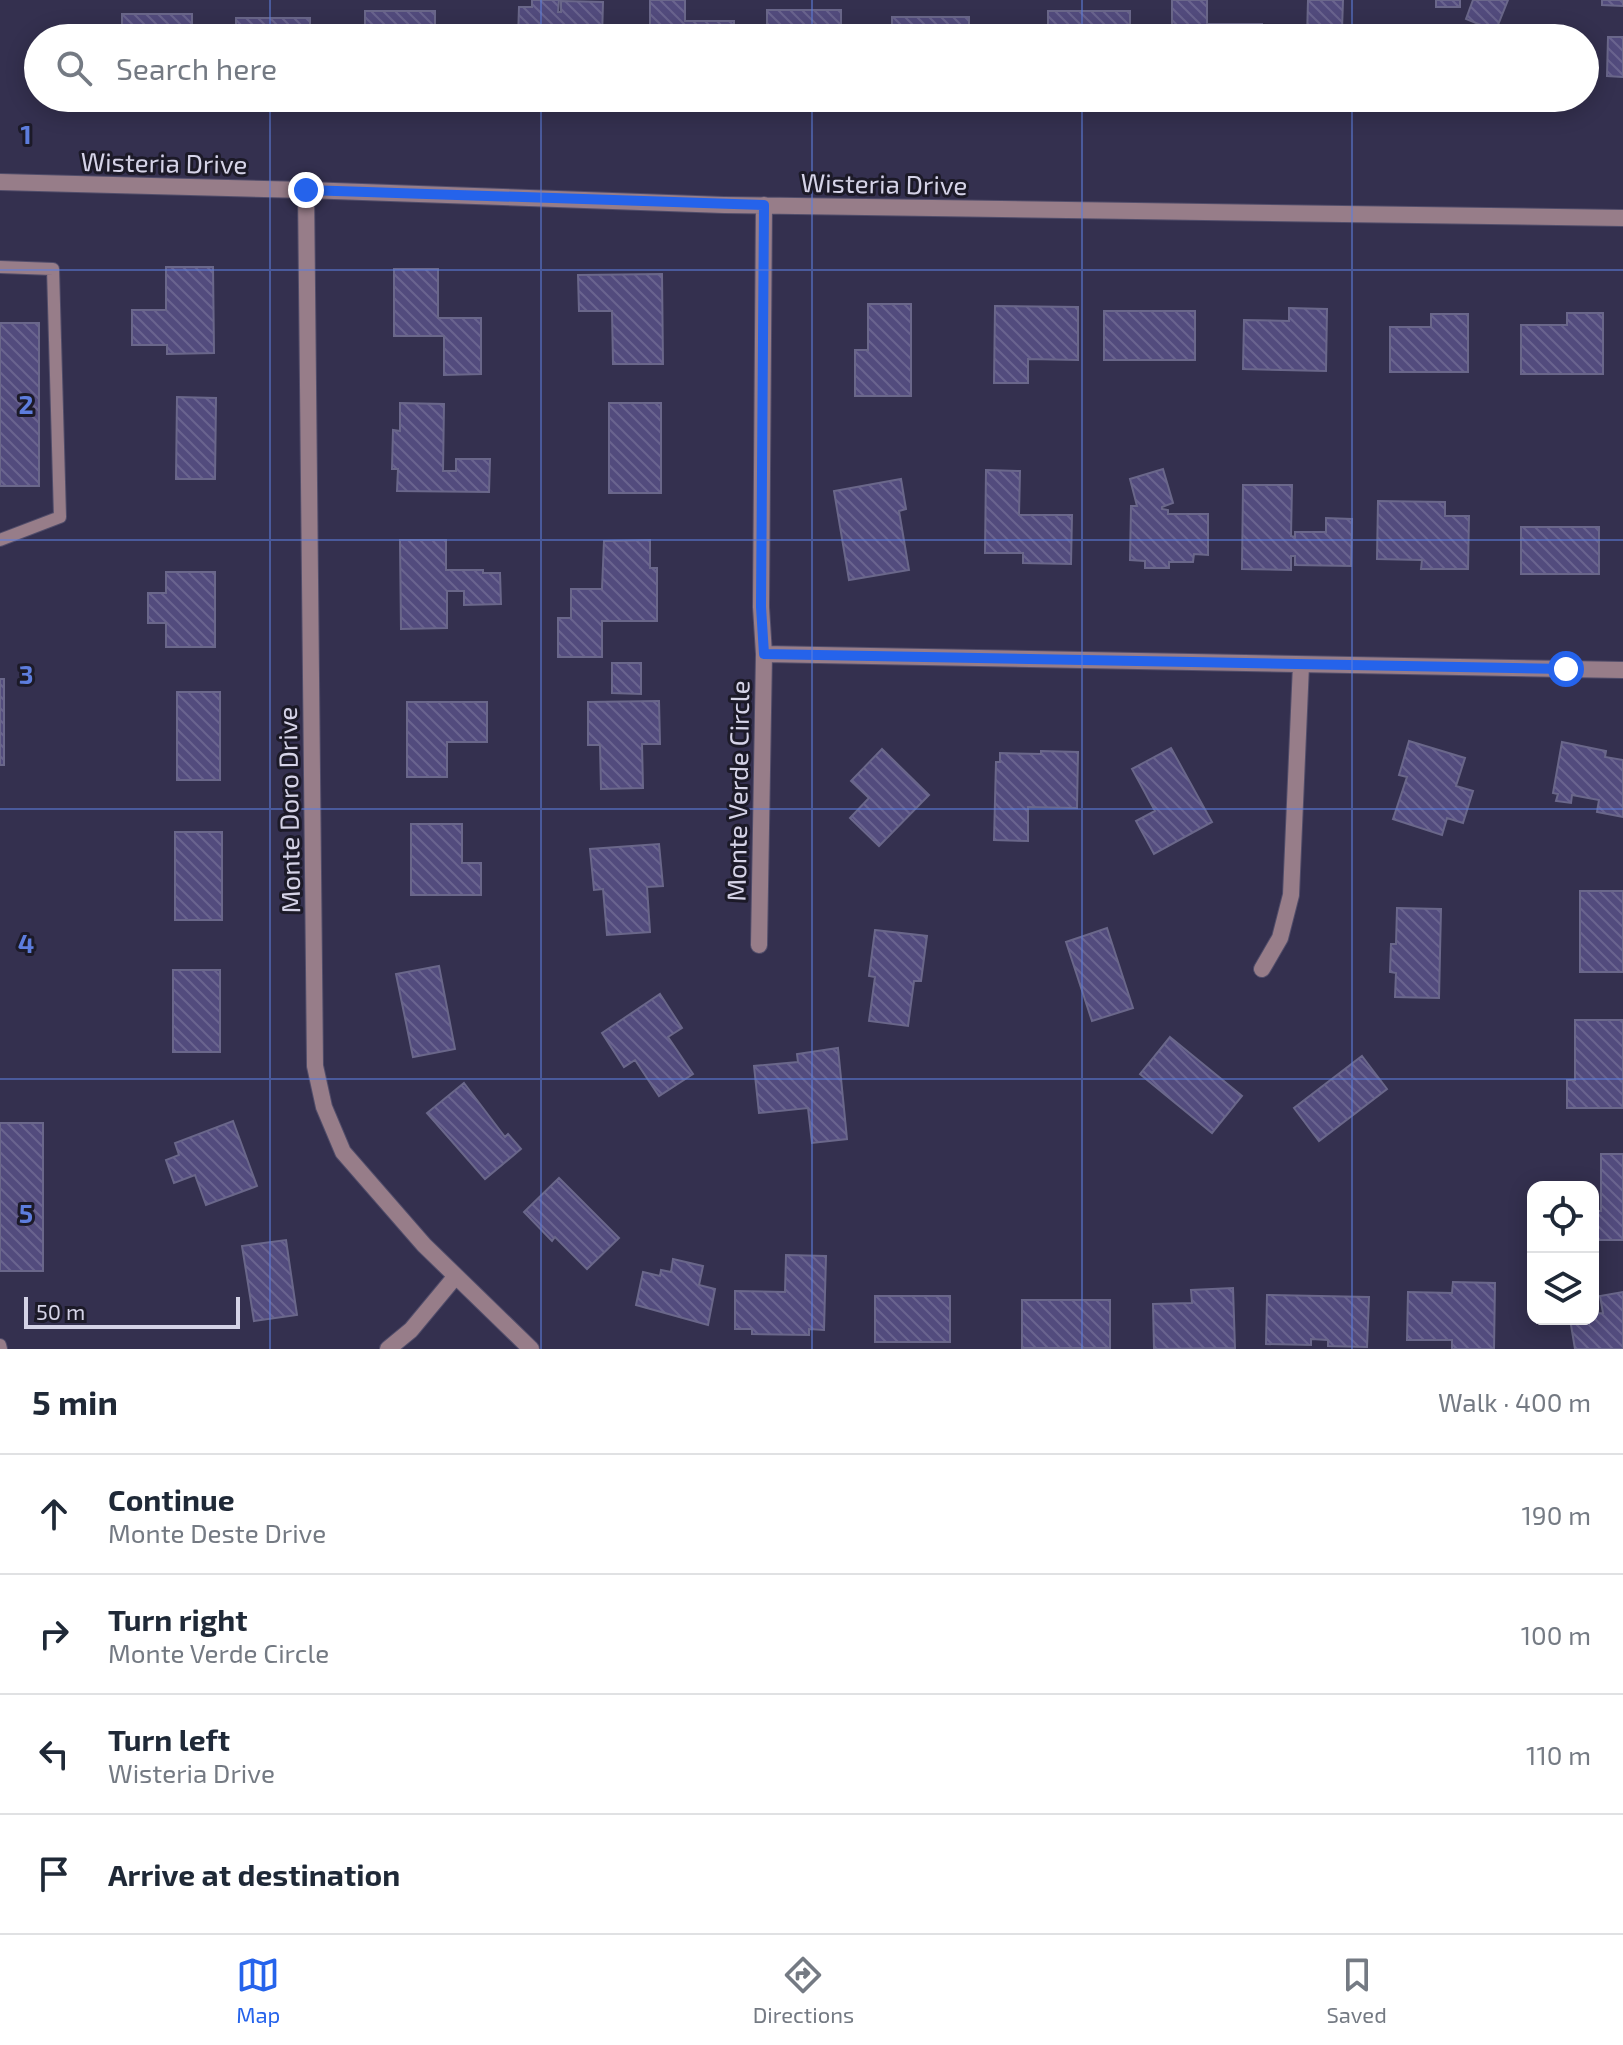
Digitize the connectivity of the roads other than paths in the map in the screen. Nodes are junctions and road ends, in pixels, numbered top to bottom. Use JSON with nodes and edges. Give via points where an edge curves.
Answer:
{"nodes":[{"id":1,"x":0,"y":182,"type":"edge"},
{"id":2,"x":306,"y":190,"type":"junction"},
{"id":3,"x":764,"y":205,"type":"junction"},
{"id":4,"x":1623,"y":218,"type":"edge"},
{"id":5,"x":0,"y":267,"type":"edge"},
{"id":6,"x":0,"y":540,"type":"edge"},
{"id":7,"x":764,"y":654,"type":"junction"},
{"id":8,"x":1301,"y":665,"type":"junction"},
{"id":9,"x":1623,"y":670,"type":"edge"},
{"id":10,"x":759,"y":945,"type":"dead end"},
{"id":11,"x":1262,"y":969,"type":"dead end"},
{"id":12,"x":455,"y":1277,"type":"junction"},
{"id":13,"x":388,"y":1349,"type":"edge"},
{"id":14,"x":531,"y":1349,"type":"edge"}],
"edges":[{"from":1,"to":2,"type":"street","name":"Wisteria Drive"},
{"from":2,"to":3,"type":"street","name":"Wisteria Drive"},
{"from":2,"to":12,"type":"street","name":"Monte Doro Drive","via":[[315,1066],[324,1107],[343,1152]]},
{"from":3,"to":4,"type":"street","name":"Wisteria Drive"},
{"from":3,"to":7,"type":"street","name":"Monte Verde Circle"},
{"from":5,"to":6,"type":"lane","via":[[53,269],[60,517]]},
{"from":7,"to":8,"type":"street"},
{"from":7,"to":10,"type":"street","name":"Monte Verde Circle"},
{"from":8,"to":9,"type":"street"},
{"from":8,"to":11,"type":"street","via":[[1291,895],[1280,938]]},
{"from":12,"to":13,"type":"street"},
{"from":12,"to":14,"type":"street","name":"Monte Doro Drive"}]}
